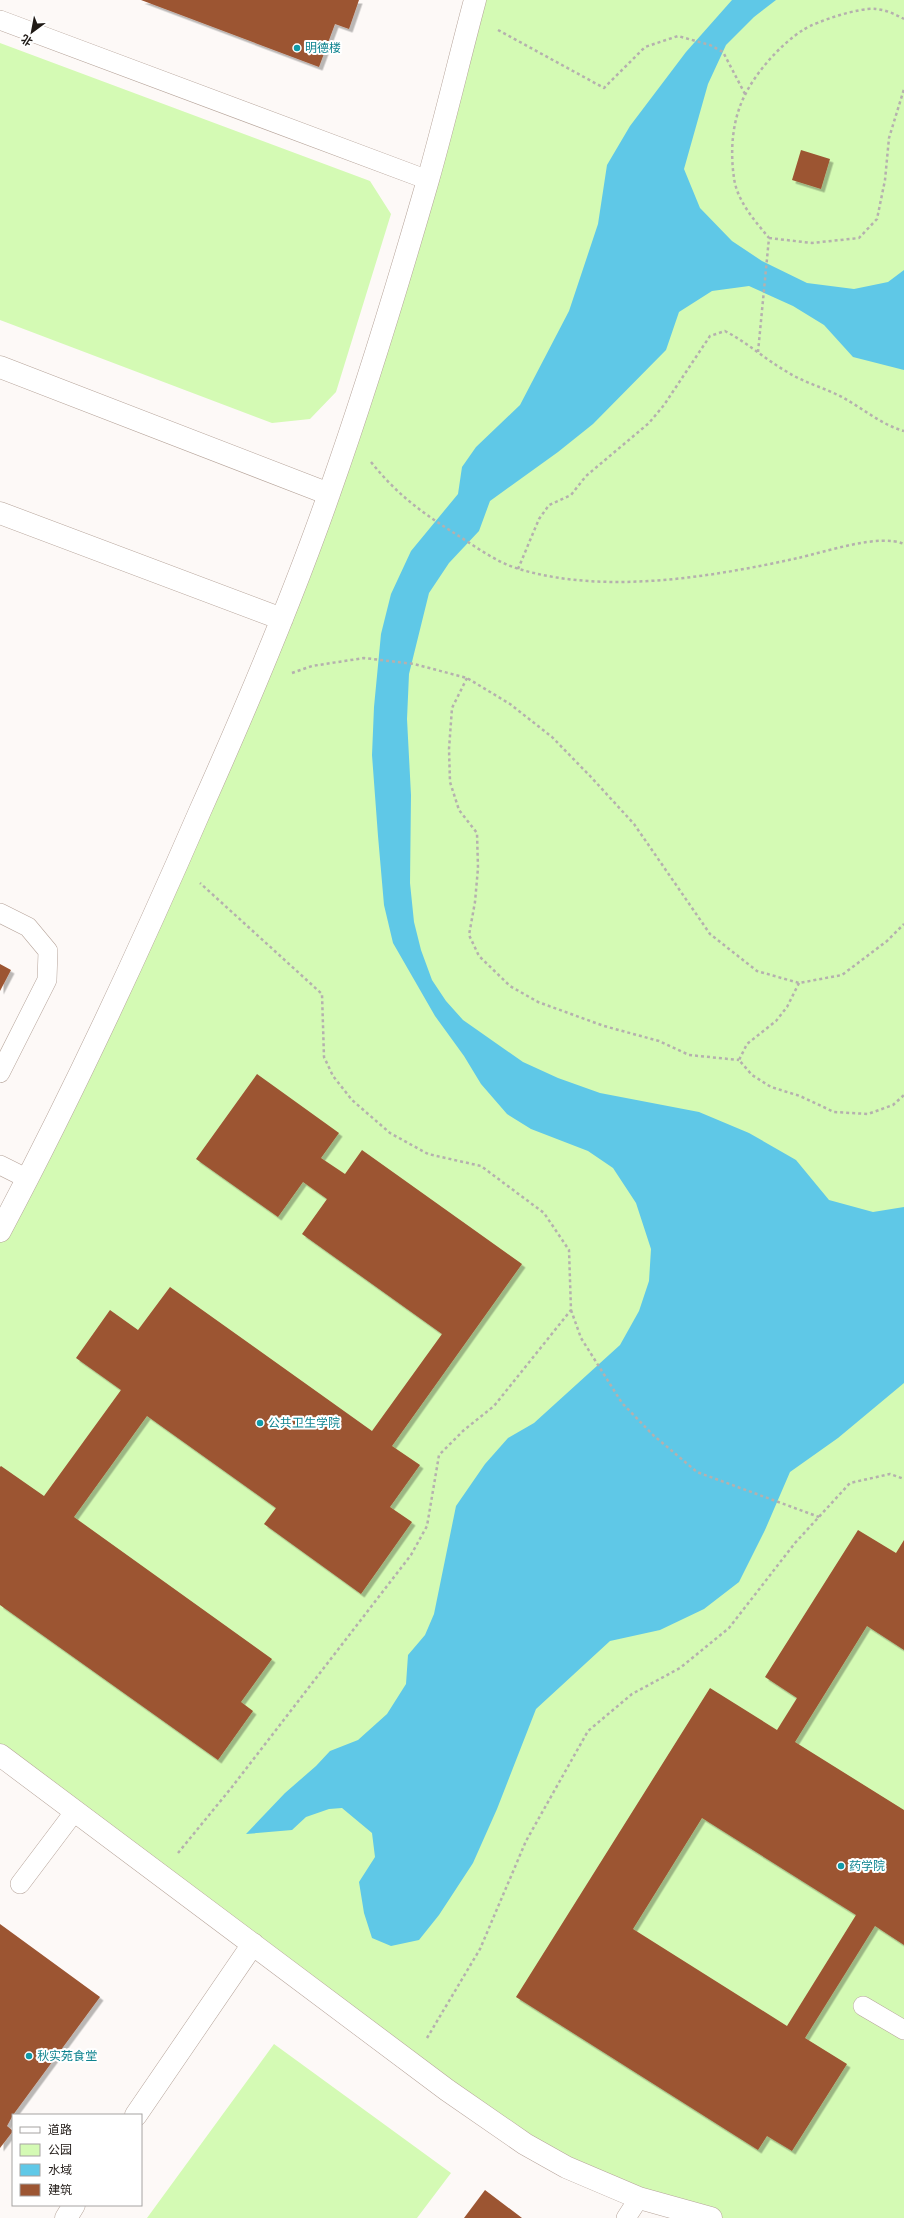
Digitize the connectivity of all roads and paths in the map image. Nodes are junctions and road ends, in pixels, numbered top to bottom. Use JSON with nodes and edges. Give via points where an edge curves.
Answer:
{"nodes":[{"id":1,"x":473,"y":8,"type":"edge"},
{"id":2,"x":904,"y":19,"type":"edge"},
{"id":3,"x":0,"y":20,"type":"edge"},
{"id":4,"x":904,"y":89,"type":"edge"},
{"id":5,"x":745,"y":94,"type":"junction"},
{"id":6,"x":428,"y":180,"type":"junction"},
{"id":7,"x":769,"y":238,"type":"junction"},
{"id":8,"x":758,"y":352,"type":"junction"},
{"id":9,"x":0,"y":367,"type":"edge"},
{"id":10,"x":904,"y":431,"type":"edge"},
{"id":11,"x":349,"y":435,"type":"junction"},
{"id":12,"x":329,"y":494,"type":"junction"},
{"id":13,"x":0,"y":513,"type":"edge"},
{"id":14,"x":904,"y":544,"type":"edge"},
{"id":15,"x":518,"y":569,"type":"junction"},
{"id":16,"x":282,"y":619,"type":"junction"},
{"id":17,"x":467,"y":678,"type":"junction"},
{"id":18,"x":256,"y":685,"type":"junction"},
{"id":19,"x":178,"y":863,"type":"junction"},
{"id":20,"x":0,"y":913,"type":"edge"},
{"id":21,"x":904,"y":924,"type":"edge"},
{"id":22,"x":799,"y":984,"type":"junction"},
{"id":23,"x":739,"y":1060,"type":"junction"},
{"id":24,"x":0,"y":1073,"type":"edge"},
{"id":25,"x":904,"y":1095,"type":"edge"},
{"id":26,"x":0,"y":1165,"type":"edge"},
{"id":27,"x":28,"y":1179,"type":"junction"},
{"id":28,"x":0,"y":1231,"type":"edge"},
{"id":29,"x":571,"y":1310,"type":"junction"},
{"id":30,"x":904,"y":1479,"type":"edge"},
{"id":31,"x":819,"y":1517,"type":"junction"},
{"id":32,"x":0,"y":1755,"type":"edge"},
{"id":33,"x":75,"y":1811,"type":"junction"},
{"id":34,"x":160,"y":1875,"type":"junction"},
{"id":35,"x":20,"y":1884,"type":"dead end"},
{"id":36,"x":253,"y":1944,"type":"junction"},
{"id":37,"x":863,"y":2006,"type":"dead end"},
{"id":38,"x":904,"y":2030,"type":"edge"},
{"id":39,"x":412,"y":2064,"type":"junction"},
{"id":40,"x":137,"y":2114,"type":"edge"},
{"id":41,"x":639,"y":2198,"type":"junction"},
{"id":42,"x":73,"y":2206,"type":"edge"},
{"id":43,"x":66,"y":2218,"type":"edge"},
{"id":44,"x":626,"y":2218,"type":"edge"},
{"id":45,"x":711,"y":2218,"type":"edge"}],
"edges":[{"from":1,"to":5,"type":"path","via":[[604,88],[645,47],[678,36],[710,45],[723,52]]},
{"from":1,"to":6,"type":"street"},
{"from":2,"to":5,"type":"path","via":[[892,12],[874,8],[832,16],[803,29],[772,57]]},
{"from":3,"to":6,"type":"lane"},
{"from":4,"to":7,"type":"path","via":[[889,138],[885,180],[877,219],[859,238],[812,243]]},
{"from":5,"to":7,"type":"path","via":[[736,120],[731,148],[734,180],[746,209]]},
{"from":6,"to":11,"type":"street"},
{"from":7,"to":8,"type":"path"},
{"from":8,"to":10,"type":"path","via":[[790,374],[842,397]]},
{"from":8,"to":15,"type":"path","via":[[725,331],[710,336],[664,406],[649,423],[586,476],[571,496],[549,504],[539,519]]},
{"from":9,"to":12,"type":"street"},
{"from":11,"to":12,"type":"street"},
{"from":11,"to":15,"type":"path","via":[[390,486],[425,515],[479,549]]},
{"from":12,"to":16,"type":"street"},
{"from":13,"to":16,"type":"street"},
{"from":14,"to":15,"type":"path","via":[[894,540],[855,544],[771,564],[640,582],[593,581]]},
{"from":16,"to":18,"type":"street"},
{"from":17,"to":18,"type":"path","via":[[414,664],[364,658],[312,666]]},
{"from":17,"to":22,"type":"path","via":[[510,704],[552,737],[591,777],[634,824],[710,934],[757,971]]},
{"from":17,"to":23,"type":"path","via":[[452,708],[450,782],[459,810],[477,833],[478,868],[469,935],[479,956],[510,986],[538,1002],[604,1026],[659,1040],[689,1055]]},
{"from":18,"to":19,"type":"street"},
{"from":19,"to":27,"type":"street","via":[[72,1091]]},
{"from":19,"to":29,"type":"path","via":[[322,994],[324,1057],[333,1076],[352,1100],[390,1133],[428,1154],[481,1166],[544,1213],[569,1250]]},
{"from":20,"to":24,"type":"lane","via":[[28,927],[48,951],[47,980]]},
{"from":21,"to":22,"type":"path","via":[[887,942],[842,975]]},
{"from":22,"to":23,"type":"path","via":[[776,1021],[747,1044]]},
{"from":23,"to":25,"type":"path","via":[[752,1075],[771,1087],[800,1096],[834,1112],[868,1114],[893,1105]]},
{"from":26,"to":27,"type":"lane"},
{"from":27,"to":28,"type":"street"},
{"from":29,"to":31,"type":"path","via":[[581,1338],[622,1403],[653,1435],[697,1472]]},
{"from":29,"to":34,"type":"path","via":[[494,1406],[464,1430],[439,1455],[427,1526],[411,1555],[232,1787]]},
{"from":30,"to":31,"type":"path","via":[[890,1474],[850,1483]]},
{"from":31,"to":39,"type":"path","via":[[795,1543],[729,1628],[680,1668],[632,1694],[588,1731],[526,1841],[480,1948]]},
{"from":32,"to":33,"type":"street"},
{"from":33,"to":34,"type":"street"},
{"from":33,"to":35,"type":"lane"},
{"from":34,"to":36,"type":"street"},
{"from":36,"to":39,"type":"street"},
{"from":36,"to":40,"type":"street"},
{"from":37,"to":38,"type":"lane"},
{"from":39,"to":41,"type":"street","via":[[525,2144],[566,2167]]},
{"from":41,"to":44,"type":"lane"},
{"from":41,"to":45,"type":"street"},
{"from":42,"to":43,"type":"street"}]}
